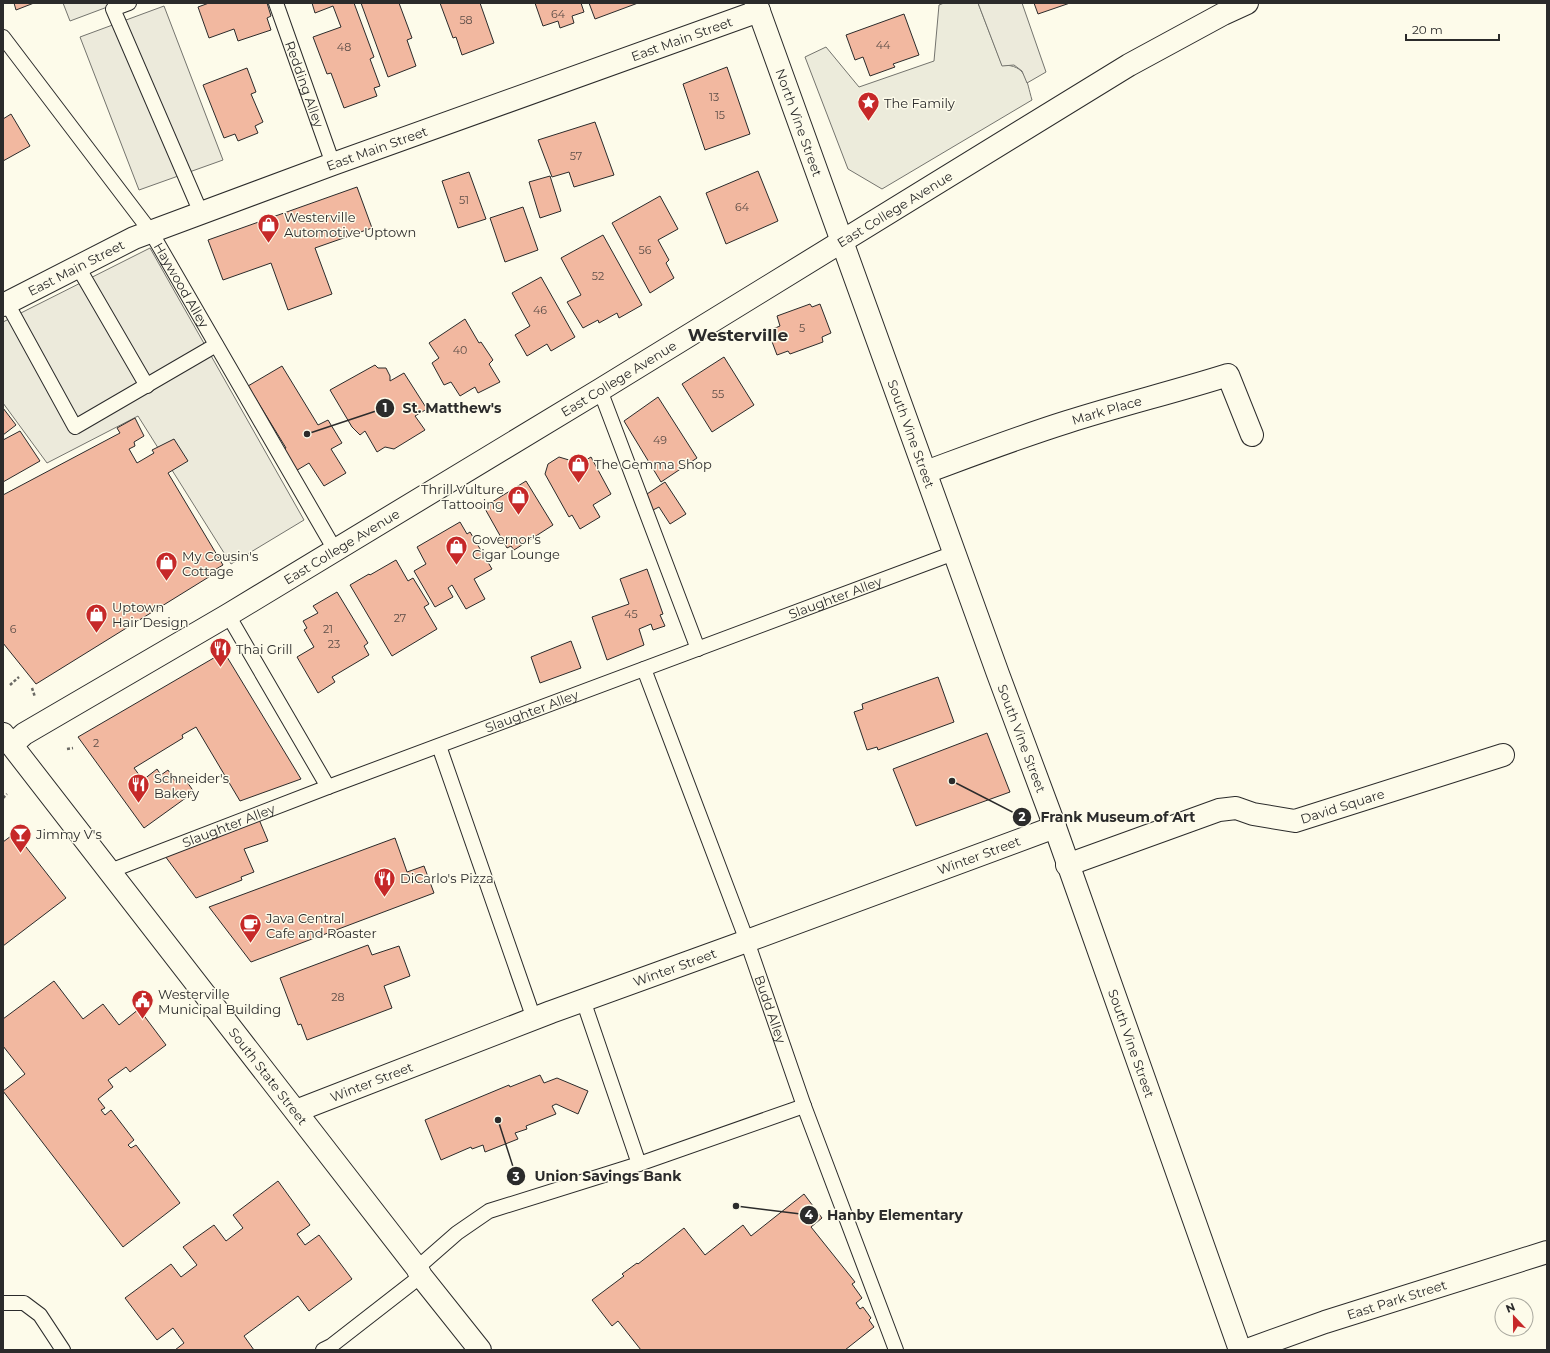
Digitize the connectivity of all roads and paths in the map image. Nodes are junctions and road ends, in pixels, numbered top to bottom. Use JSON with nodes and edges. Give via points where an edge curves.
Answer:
{"nodes":[{"id":1,"x":129,"y":3,"type":"edge"},
{"id":2,"x":276,"y":3,"type":"edge"},
{"id":3,"x":1247,"y":3,"type":"edge"},
{"id":4,"x":758,"y":7,"type":"edge"},
{"id":5,"x":3,"y":37,"type":"edge"},
{"id":6,"x":333,"y":164,"type":"junction"},
{"id":7,"x":201,"y":213,"type":"junction"},
{"id":8,"x":151,"y":232,"type":"junction"},
{"id":9,"x":842,"y":242,"type":"junction"},
{"id":10,"x":78,"y":267,"type":"junction"},
{"id":11,"x":5,"y":304,"type":"edge"},
{"id":12,"x":216,"y":345,"type":"junction"},
{"id":13,"x":146,"y":386,"type":"junction"},
{"id":14,"x":600,"y":390,"type":"junction"},
{"id":15,"x":1252,"y":435,"type":"dead end"},
{"id":16,"x":926,"y":472,"type":"junction"},
{"id":17,"x":335,"y":550,"type":"junction"},
{"id":18,"x":954,"y":552,"type":"junction"},
{"id":19,"x":228,"y":615,"type":"junction"},
{"id":20,"x":698,"y":649,"type":"junction"},
{"id":21,"x":644,"y":669,"type":"junction"},
{"id":22,"x":19,"y":677,"type":"dead end"},
{"id":23,"x":10,"y":685,"type":"dead end"},
{"id":24,"x":32,"y":688,"type":"dead end"},
{"id":25,"x":35,"y":698,"type":"dead end"},
{"id":26,"x":6,"y":745,"type":"edge"},
{"id":27,"x":438,"y":746,"type":"junction"},
{"id":28,"x":73,"y":748,"type":"dead end"},
{"id":29,"x":67,"y":749,"type":"dead end"},
{"id":30,"x":1503,"y":755,"type":"dead end"},
{"id":31,"x":328,"y":787,"type":"junction"},
{"id":32,"x":7,"y":794,"type":"dead end"},
{"id":33,"x":3,"y":798,"type":"edge"},
{"id":34,"x":1054,"y":827,"type":"junction"},
{"id":35,"x":1067,"y":865,"type":"junction"},
{"id":36,"x":110,"y":871,"type":"junction"},
{"id":37,"x":747,"y":941,"type":"junction"},
{"id":38,"x":583,"y":1000,"type":"junction"},
{"id":39,"x":534,"y":1019,"type":"junction"},
{"id":40,"x":804,"y":1106,"type":"junction"},
{"id":41,"x":296,"y":1111,"type":"junction"},
{"id":42,"x":639,"y":1164,"type":"junction"},
{"id":43,"x":1547,"y":1252,"type":"edge"},
{"id":44,"x":419,"y":1272,"type":"junction"},
{"id":45,"x":3,"y":1304,"type":"edge"},
{"id":46,"x":63,"y":1350,"type":"edge"},
{"id":47,"x":323,"y":1350,"type":"edge"},
{"id":48,"x":480,"y":1350,"type":"edge"},
{"id":49,"x":896,"y":1350,"type":"edge"},
{"id":50,"x":1240,"y":1350,"type":"edge"},
{"id":51,"x":1248,"y":1350,"type":"edge"}],
"edges":[{"from":1,"to":7,"type":"lane","via":[[113,9]]},
{"from":2,"to":6,"type":"lane","name":"Redding Alley"},
{"from":3,"to":9,"type":"street","name":"East College Avenue","via":[[1129,65]]},
{"from":4,"to":6,"type":"street","name":"East Main Street"},
{"from":4,"to":9,"type":"street","name":"North Vine Street"},
{"from":5,"to":8,"type":"lane","name":"Haywood Alley"},
{"from":6,"to":7,"type":"street","name":"East Main Street"},
{"from":7,"to":8,"type":"street","name":"East Main Street"},
{"from":8,"to":10,"type":"street","name":"East Main Street"},
{"from":8,"to":12,"type":"lane","name":"Haywood Alley"},
{"from":9,"to":14,"type":"street","name":"East College Avenue"},
{"from":9,"to":16,"type":"street","name":"South Vine Street"},
{"from":10,"to":11,"type":"street","name":"East Main Street"},
{"from":10,"to":13,"type":"lane"},
{"from":11,"to":13,"type":"lane","via":[[75,427]]},
{"from":12,"to":13,"type":"lane"},
{"from":12,"to":17,"type":"lane","name":"Haywood Alley"},
{"from":14,"to":17,"type":"street","name":"East College Avenue"},
{"from":14,"to":20,"type":"lane"},
{"from":15,"to":16,"type":"street","name":"Mark Place","via":[[1228,375],[1066,422]]},
{"from":16,"to":18,"type":"street","name":"South Vine Street"},
{"from":17,"to":19,"type":"street","name":"East College Avenue"},
{"from":18,"to":20,"type":"lane","name":"Slaughter Alley"},
{"from":18,"to":34,"type":"street","name":"South Vine Street"},
{"from":19,"to":26,"type":"street","name":"East College Avenue"},
{"from":19,"to":31,"type":"lane"},
{"from":20,"to":21,"type":"lane","name":"Slaughter Alley"},
{"from":21,"to":27,"type":"lane","name":"Slaughter Alley"},
{"from":21,"to":37,"type":"lane","name":"Budd Alley"},
{"from":22,"to":23,"type":"path"},
{"from":24,"to":25,"type":"path"},
{"from":26,"to":36,"type":"street","name":"South State Street"},
{"from":27,"to":31,"type":"lane","name":"Slaughter Alley"},
{"from":27,"to":39,"type":"lane"},
{"from":28,"to":29,"type":"path"},
{"from":30,"to":35,"type":"street","name":"David Square","via":[[1295,821],[1252,814],[1236,808],[1219,810]]},
{"from":31,"to":36,"type":"lane","name":"Slaughter Alley"},
{"from":32,"to":33,"type":"path"},
{"from":34,"to":35,"type":"street","name":"South Vine Street"},
{"from":34,"to":37,"type":"street","name":"Winter Street"},
{"from":35,"to":50,"type":"street","name":"South Vine Street"},
{"from":36,"to":41,"type":"street","name":"South State Street"},
{"from":37,"to":38,"type":"street","name":"Winter Street"},
{"from":37,"to":40,"type":"lane","name":"Budd Alley"},
{"from":38,"to":39,"type":"street","name":"Winter Street"},
{"from":38,"to":42,"type":"lane"},
{"from":39,"to":41,"type":"street","name":"Winter Street"},
{"from":40,"to":42,"type":"lane"},
{"from":40,"to":49,"type":"lane","name":"Budd Alley"},
{"from":41,"to":44,"type":"street","name":"South State Street"},
{"from":42,"to":44,"type":"lane","via":[[490,1211],[457,1233]]},
{"from":43,"to":51,"type":"street","name":"East Park Street","via":[[1325,1322]]},
{"from":44,"to":47,"type":"lane"},
{"from":44,"to":48,"type":"street","name":"South State Street"},
{"from":45,"to":46,"type":"lane","via":[[24,1303],[40,1315]]}]}
